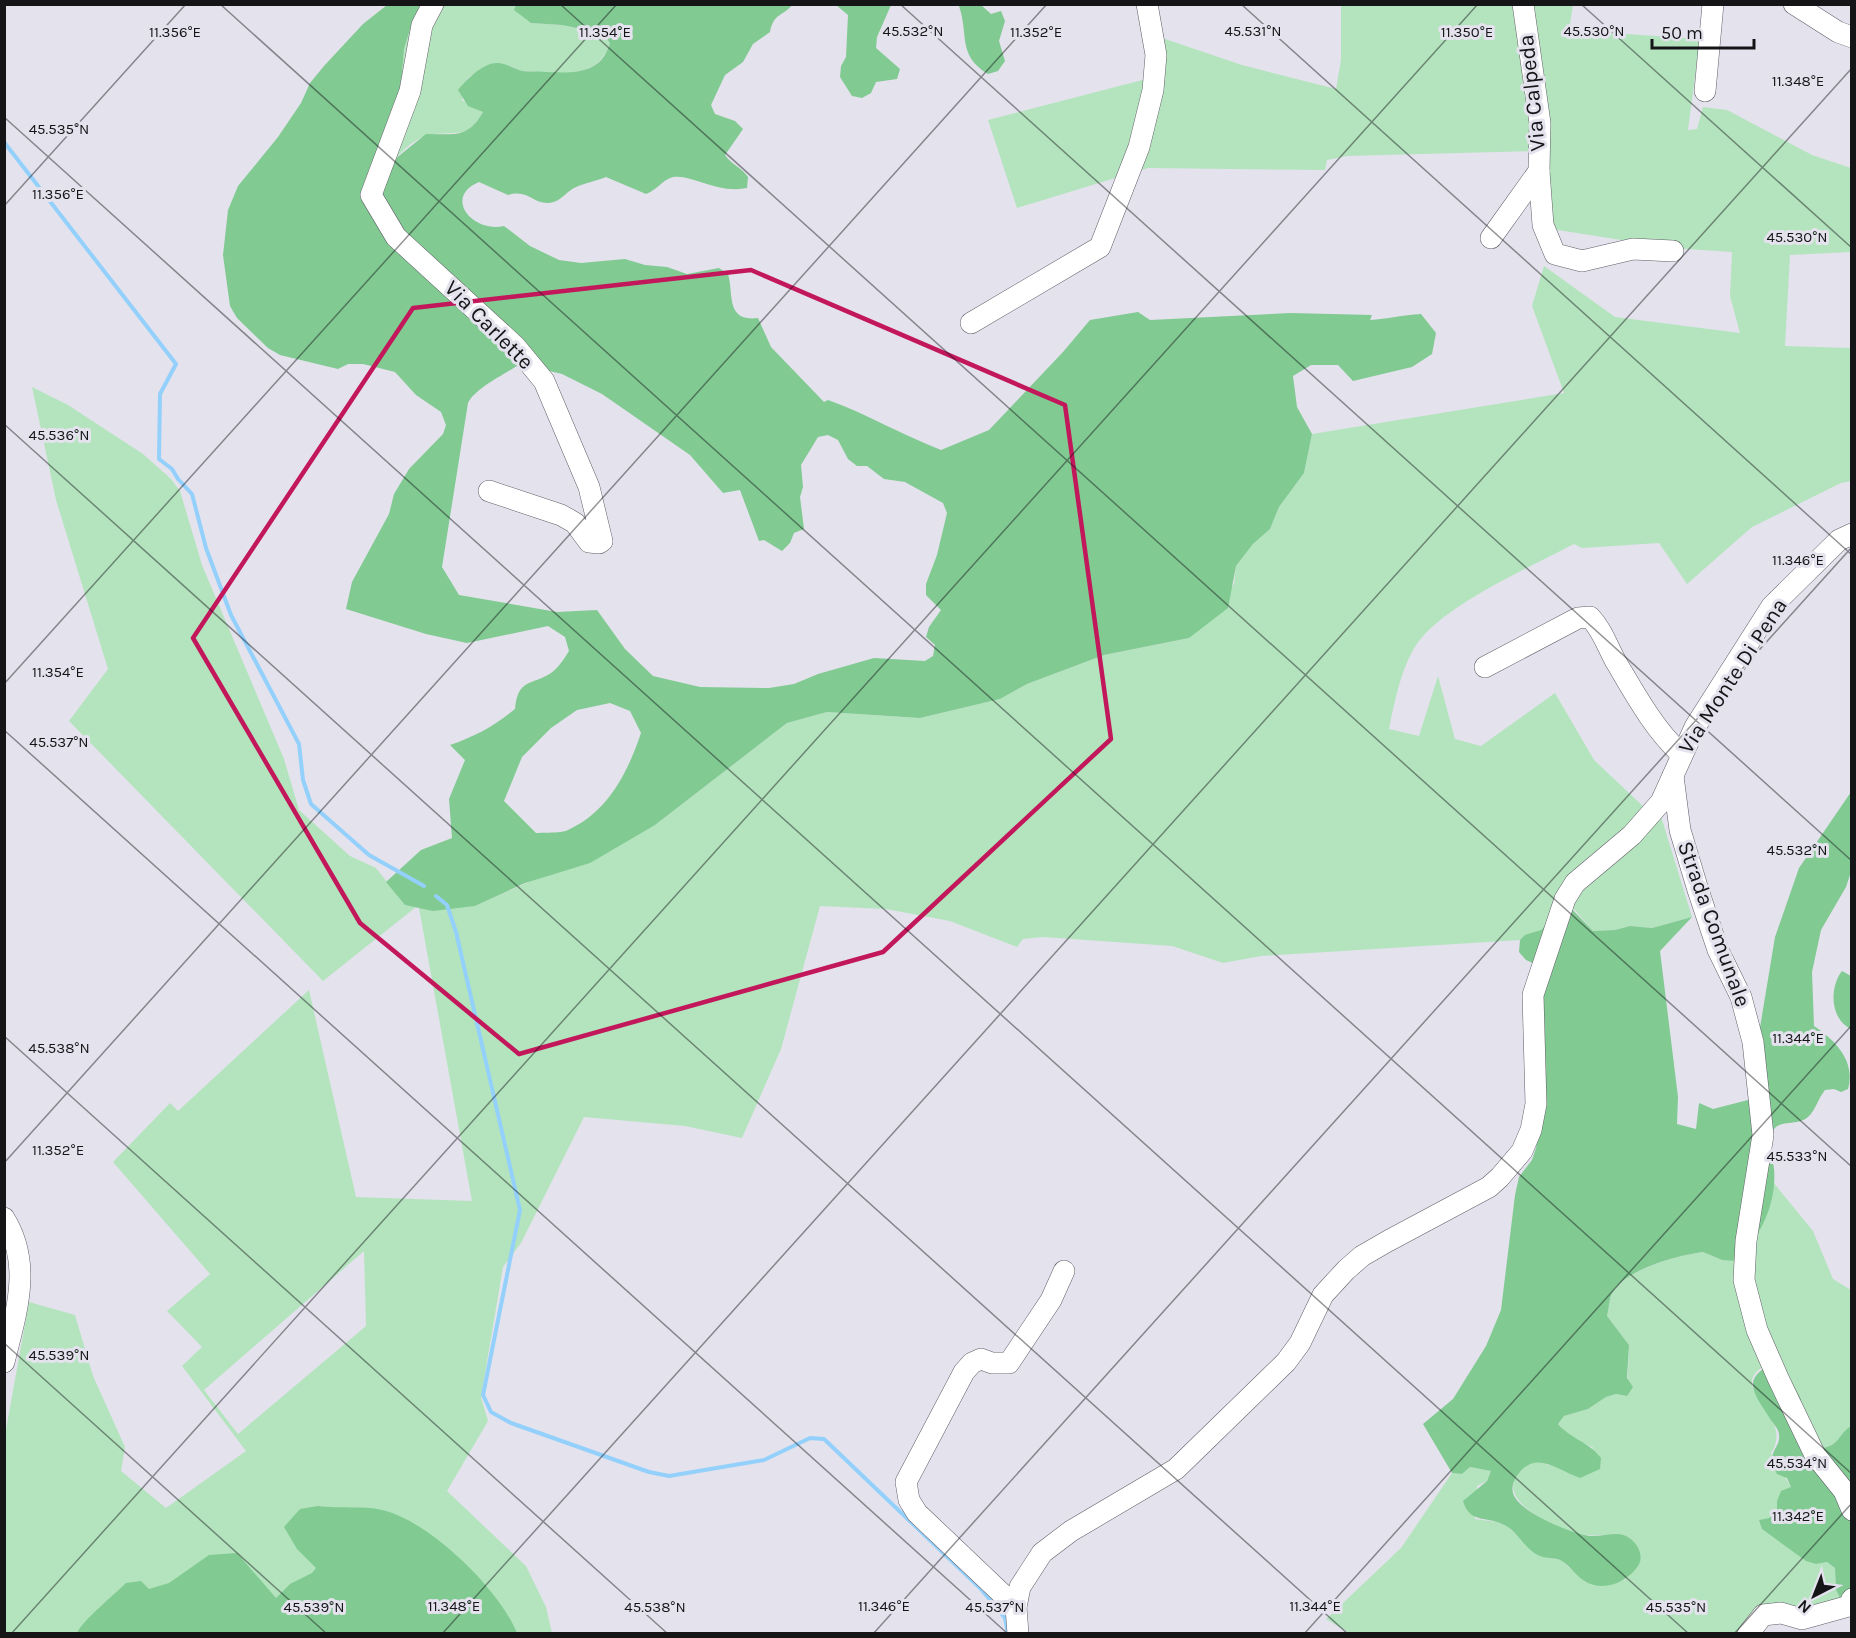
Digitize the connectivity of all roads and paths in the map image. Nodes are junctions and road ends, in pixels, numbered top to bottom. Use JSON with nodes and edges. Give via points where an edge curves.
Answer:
{"nodes":[{"id":1,"x":433,"y":4,"type":"edge"},
{"id":2,"x":1147,"y":4,"type":"edge"},
{"id":3,"x":1523,"y":4,"type":"edge"},
{"id":4,"x":1713,"y":4,"type":"edge"},
{"id":5,"x":1794,"y":4,"type":"edge"},
{"id":6,"x":1851,"y":37,"type":"edge"},
{"id":7,"x":1705,"y":91,"type":"dead end"},
{"id":8,"x":1539,"y":171,"type":"junction"},
{"id":9,"x":1491,"y":238,"type":"dead end"},
{"id":10,"x":1673,"y":251,"type":"dead end"},
{"id":11,"x":971,"y":323,"type":"dead end"},
{"id":12,"x":489,"y":491,"type":"dead end"},
{"id":13,"x":1851,"y":534,"type":"edge"},
{"id":14,"x":1485,"y":667,"type":"dead end"},
{"id":15,"x":1681,"y":754,"type":"junction"},
{"id":16,"x":1673,"y":776,"type":"junction"},
{"id":17,"x":4,"y":1218,"type":"edge"},
{"id":18,"x":1064,"y":1271,"type":"dead end"},
{"id":19,"x":4,"y":1362,"type":"edge"},
{"id":20,"x":1851,"y":1510,"type":"edge"},
{"id":21,"x":1851,"y":1599,"type":"edge"},
{"id":22,"x":1016,"y":1607,"type":"junction"},
{"id":23,"x":1018,"y":1634,"type":"edge"},
{"id":24,"x":1748,"y":1634,"type":"edge"}],
"edges":[{"from":1,"to":12,"type":"street","name":"Via Carlette","via":[[422,25],[410,91],[371,195],[396,237],[514,346],[544,381],[589,486],[602,541],[589,542],[575,523],[561,515]]},
{"from":2,"to":11,"type":"street","via":[[1156,55],[1154,90],[1139,147],[1100,247]]},
{"from":3,"to":8,"type":"street","name":"Via Calpeda","via":[[1540,123]]},
{"from":4,"to":7,"type":"street"},
{"from":5,"to":6,"type":"street"},
{"from":8,"to":9,"type":"street","name":"Via Calpeda"},
{"from":8,"to":10,"type":"street","via":[[1543,225],[1555,254],[1582,261],[1633,249]]},
{"from":13,"to":15,"type":"street","name":"Via Monte Di Pena","via":[[1839,540],[1772,606]]},
{"from":14,"to":15,"type":"street","via":[[1578,618],[1590,617],[1602,630],[1614,659],[1645,709]]},
{"from":15,"to":16,"type":"street","name":"Via Monte Di Pena"},
{"from":16,"to":20,"type":"street","name":"Strada Comunale","via":[[1680,830],[1698,890],[1718,950],[1741,997],[1754,1042],[1763,1135],[1746,1241],[1744,1280],[1757,1330],[1778,1378],[1815,1455],[1844,1491]]},
{"from":16,"to":22,"type":"street","name":"Via Monte Di Pena","via":[[1661,802],[1632,835],[1575,883],[1565,899],[1533,995],[1536,1104],[1531,1130],[1511,1166],[1489,1187],[1362,1256],[1323,1295],[1300,1343],[1286,1362],[1176,1469],[1042,1552],[1020,1587]]},
{"from":17,"to":19,"type":"street","via":[[16,1242],[21,1265],[21,1288]]},
{"from":18,"to":22,"type":"street","via":[[1051,1300],[1009,1363],[981,1359],[964,1372],[906,1482],[909,1500],[917,1513]]},
{"from":21,"to":24,"type":"street","via":[[1849,1606],[1802,1619],[1781,1612],[1762,1615]]},
{"from":22,"to":23,"type":"street","name":"Via Monte Di Pena"}]}
